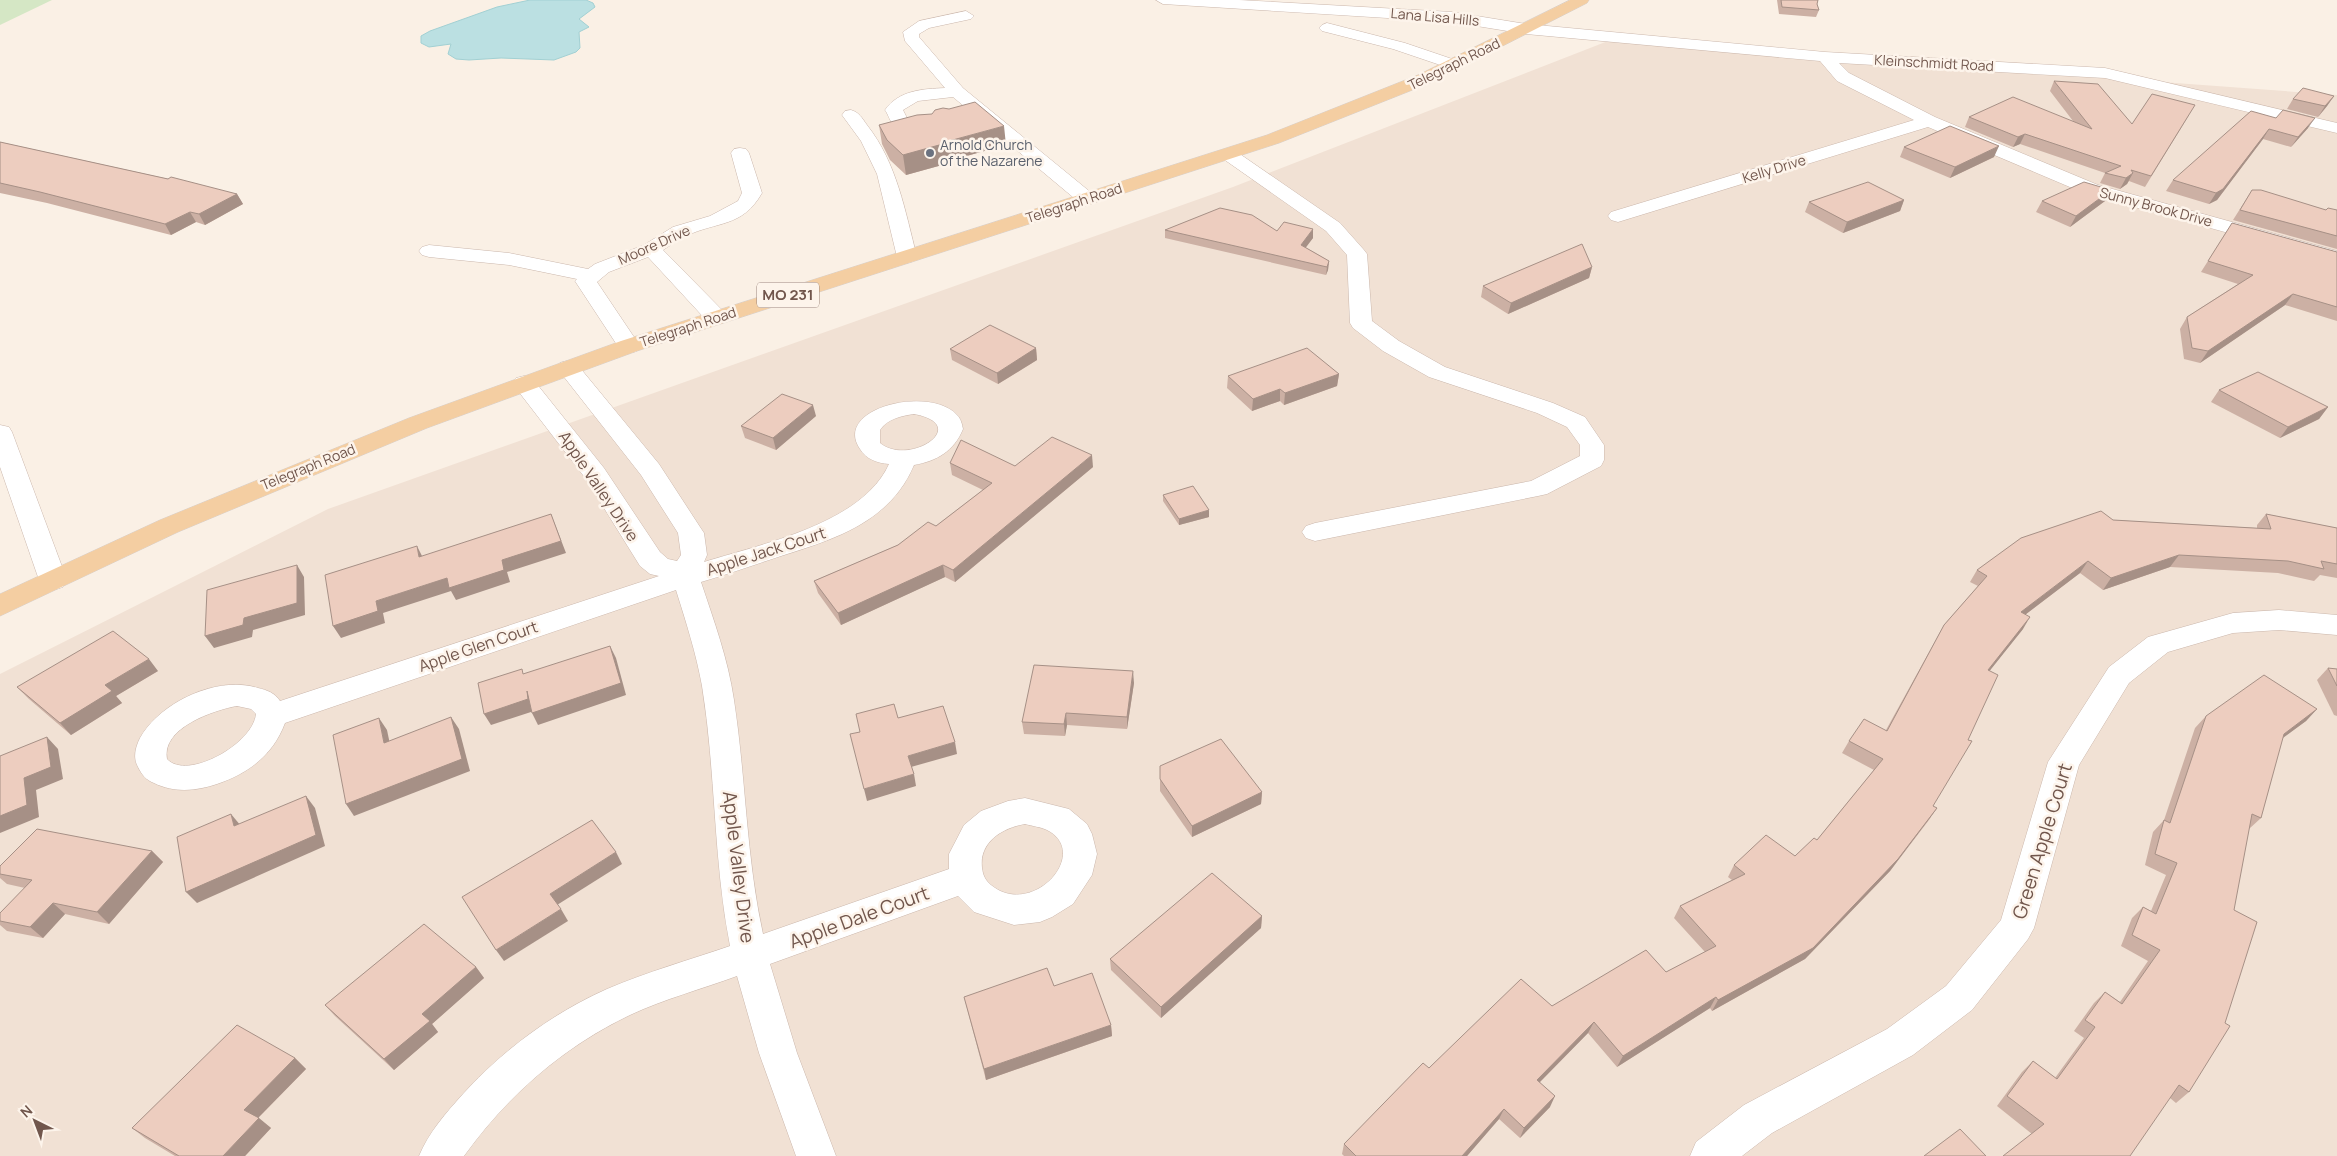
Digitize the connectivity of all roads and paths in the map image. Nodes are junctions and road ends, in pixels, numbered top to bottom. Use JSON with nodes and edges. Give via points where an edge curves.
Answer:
{"nodes":[{"id":1,"x":1163,"y":0,"type":"edge"},
{"id":2,"x":1582,"y":0,"type":"edge"},
{"id":3,"x":966,"y":16,"type":"dead end"},
{"id":4,"x":1327,"y":28,"type":"dead end"},
{"id":5,"x":1526,"y":29,"type":"junction"},
{"id":6,"x":1824,"y":57,"type":"junction"},
{"id":7,"x":1455,"y":65,"type":"junction"},
{"id":8,"x":957,"y":92,"type":"junction"},
{"id":9,"x":851,"y":115,"type":"dead end"},
{"id":10,"x":1929,"y":121,"type":"junction"},
{"id":11,"x":928,"y":127,"type":"edge"},
{"id":12,"x":2337,"y":128,"type":"edge"},
{"id":13,"x":740,"y":153,"type":"dead end"},
{"id":14,"x":1228,"y":154,"type":"junction"},
{"id":15,"x":1087,"y":199,"type":"junction"},
{"id":16,"x":1618,"y":216,"type":"dead end"},
{"id":17,"x":651,"y":249,"type":"junction"},
{"id":18,"x":429,"y":251,"type":"dead end"},
{"id":19,"x":907,"y":257,"type":"junction"},
{"id":20,"x":2337,"y":257,"type":"edge"},
{"id":21,"x":593,"y":276,"type":"junction"},
{"id":22,"x":716,"y":318,"type":"junction"},
{"id":23,"x":629,"y":346,"type":"junction"},
{"id":24,"x":568,"y":368,"type":"junction"},
{"id":25,"x":524,"y":383,"type":"junction"},
{"id":26,"x":0,"y":432,"type":"edge"},
{"id":27,"x":904,"y":459,"type":"dead end"},
{"id":28,"x":1315,"y":532,"type":"dead end"},
{"id":29,"x":685,"y":574,"type":"junction"},
{"id":30,"x":52,"y":580,"type":"junction"},
{"id":31,"x":0,"y":606,"type":"edge"},
{"id":32,"x":2337,"y":625,"type":"edge"},
{"id":33,"x":271,"y":716,"type":"dead end"},
{"id":34,"x":966,"y":878,"type":"dead end"},
{"id":35,"x":751,"y":956,"type":"junction"},
{"id":36,"x":439,"y":1156,"type":"edge"},
{"id":37,"x":816,"y":1156,"type":"edge"},
{"id":38,"x":1710,"y":1156,"type":"edge"}],
"edges":[{"from":1,"to":5,"type":"street","name":"Lana Lisa Hills","via":[[1452,17]]},
{"from":2,"to":5,"type":"main road","name":"Telegraph Road","number":"MO 231"},
{"from":3,"to":8,"type":"street","via":[[924,24],[913,29],[910,35]]},
{"from":4,"to":7,"type":"street","via":[[1400,46]]},
{"from":5,"to":6,"type":"street","name":"Kleinschmidt Road"},
{"from":5,"to":7,"type":"main road","name":"Telegraph Road","number":"MO 231"},
{"from":6,"to":10,"type":"street","name":"Sunny Brook Drive","via":[[1843,77]]},
{"from":6,"to":12,"type":"street","name":"Kleinschmidt Road","via":[[2105,73]]},
{"from":7,"to":14,"type":"main road","name":"Telegraph Road","number":"MO 231","via":[[1340,114]]},
{"from":8,"to":11,"type":"street","via":[[910,98],[894,110],[900,121]]},
{"from":8,"to":15,"type":"street","via":[[973,115]]},
{"from":9,"to":19,"type":"street","via":[[870,140],[886,174]]},
{"from":10,"to":16,"type":"street","name":"Kelly Drive"},
{"from":10,"to":20,"type":"street","name":"Sunny Brook Drive","via":[[2091,190]]},
{"from":13,"to":17,"type":"street","name":"Moore Drive","via":[[752,193],[745,204],[717,220],[680,231]]},
{"from":14,"to":15,"type":"main road","name":"Telegraph Road","number":"MO 231"},
{"from":14,"to":28,"type":"street","via":[[1333,227],[1357,254],[1361,323],[1391,346],[1437,372],[1545,408],[1576,422],[1592,444],[1592,460],[1538,488]]},
{"from":15,"to":19,"type":"main road","name":"Telegraph Road","number":"MO 231"},
{"from":17,"to":21,"type":"street","name":"Moore Drive","via":[[602,268]]},
{"from":17,"to":22,"type":"street"},
{"from":18,"to":21,"type":"street","via":[[509,259]]},
{"from":19,"to":22,"type":"main road","name":"Telegraph Road","number":"MO 231"},
{"from":21,"to":23,"type":"street","via":[[586,281]]},
{"from":22,"to":23,"type":"main road","name":"Telegraph Road","number":"MO 231"},
{"from":23,"to":24,"type":"main road","name":"Telegraph Road","number":"MO 231"},
{"from":24,"to":25,"type":"main road","name":"Telegraph Road","number":"MO 231"},
{"from":24,"to":29,"type":"street","via":[[650,470],[691,533],[694,555]]},
{"from":25,"to":29,"type":"street","name":"Apple Valley Drive","via":[[595,474],[646,555],[660,567]]},
{"from":25,"to":30,"type":"main road","name":"Telegraph Road","number":"MO 231","via":[[263,486]]},
{"from":26,"to":30,"type":"street"},
{"from":27,"to":29,"type":"street","name":"Apple Jack Court","via":[[889,489],[860,514],[827,532]]},
{"from":29,"to":33,"type":"street","name":"Apple Glen Court"},
{"from":29,"to":35,"type":"street","name":"Apple Valley Drive","via":[[701,622],[719,697],[735,866]]},
{"from":30,"to":31,"type":"main road","name":"Telegraph Road","number":"MO 231"},
{"from":32,"to":38,"type":"street","name":"Green Apple Court","via":[[2280,620],[2234,623],[2158,644],[2119,675],[2064,762],[2016,928],[1959,998],[1900,1042],[1758,1119]]},
{"from":34,"to":35,"type":"street","name":"Apple Dale Court"},
{"from":35,"to":36,"type":"street","name":"Apple Dale Court","via":[[619,1002],[571,1028],[533,1054],[494,1088]]},
{"from":35,"to":37,"type":"street","name":"Apple Valley Drive","via":[[788,1086]]}]}
